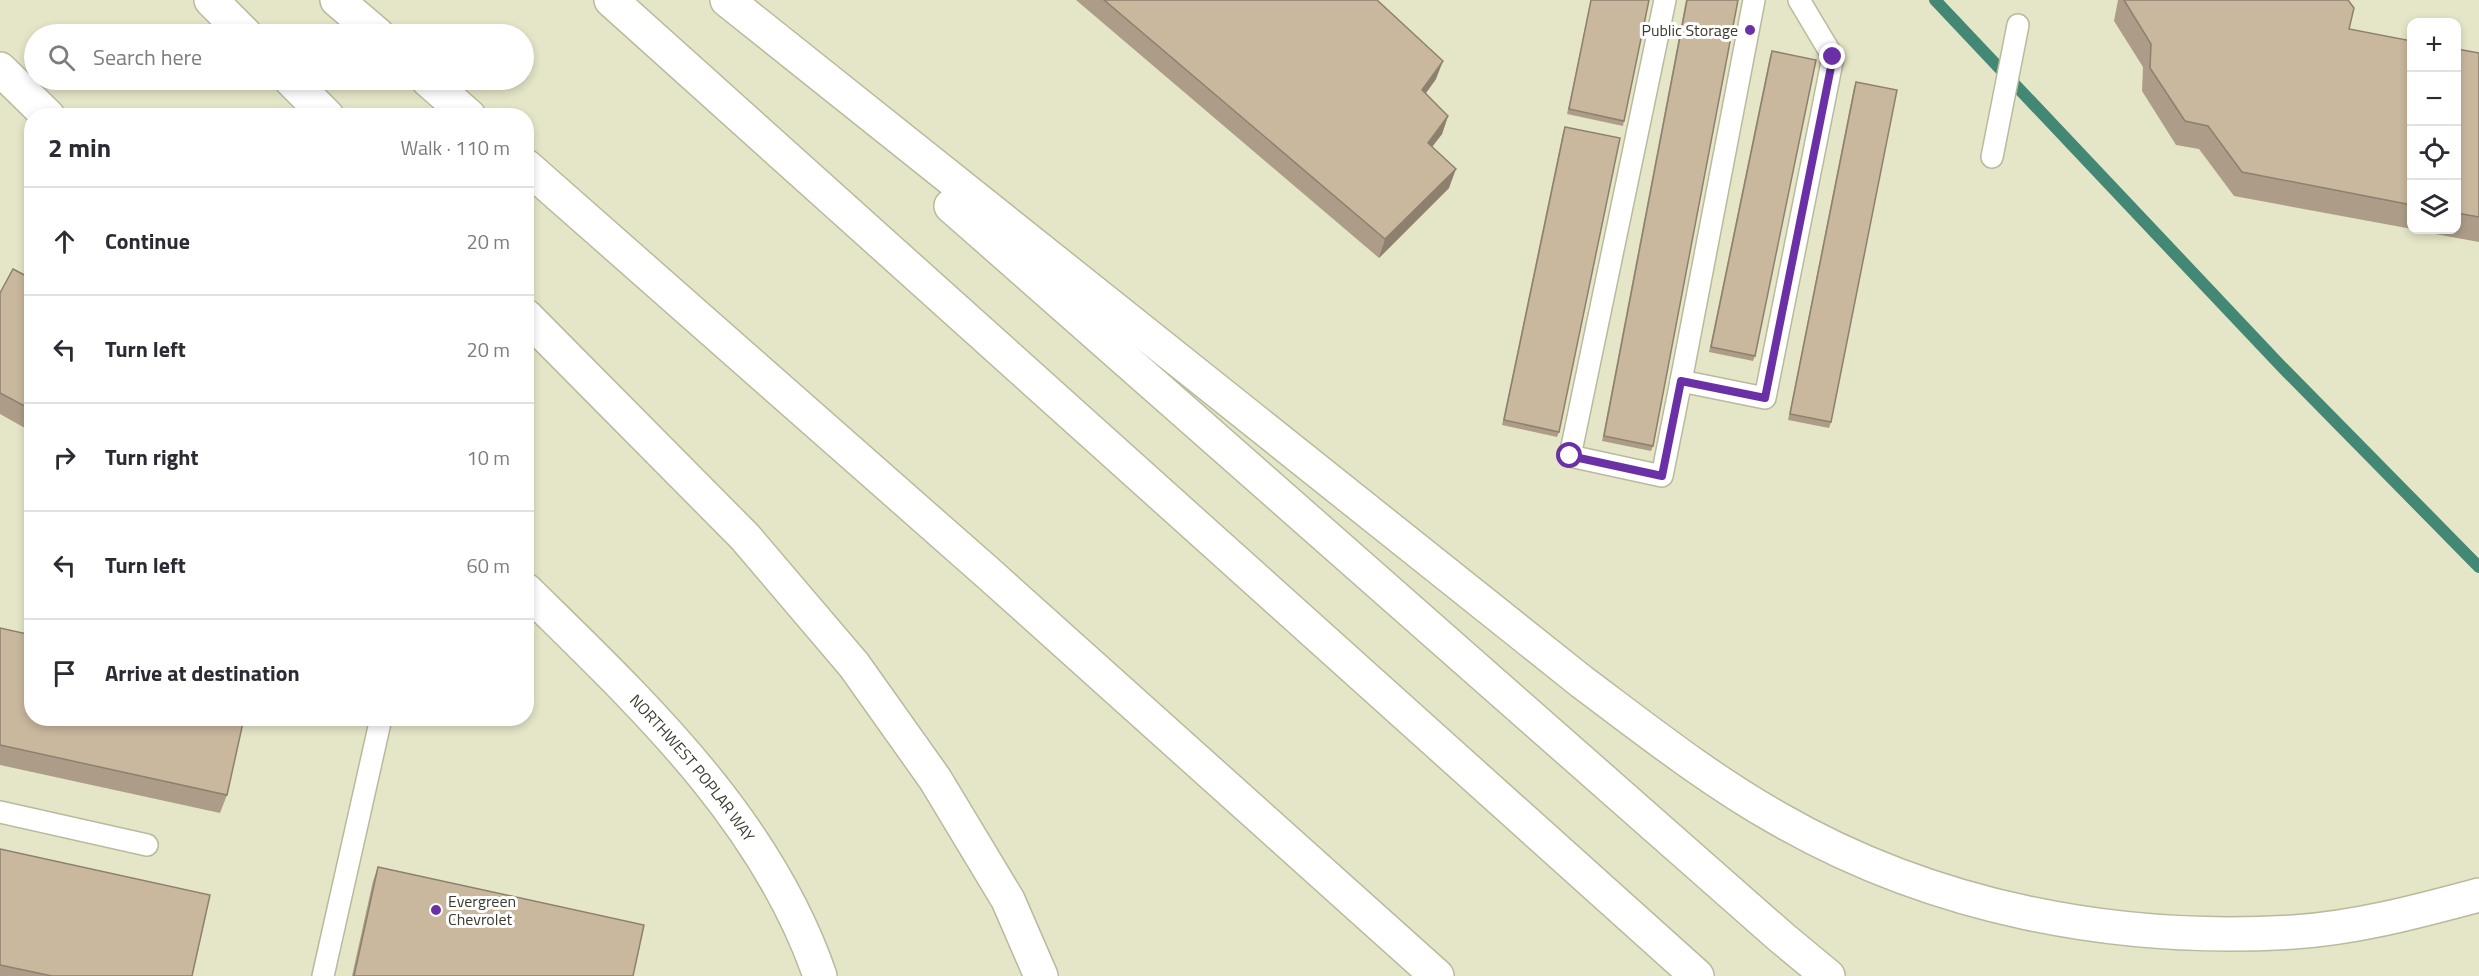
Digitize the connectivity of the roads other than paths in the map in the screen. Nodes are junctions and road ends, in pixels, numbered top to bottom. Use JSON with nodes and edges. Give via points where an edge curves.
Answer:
{"nodes":[{"id":1,"x":211,"y":0,"type":"edge"},
{"id":2,"x":337,"y":0,"type":"edge"},
{"id":3,"x":611,"y":0,"type":"edge"},
{"id":4,"x":718,"y":0,"type":"edge"},
{"id":5,"x":727,"y":0,"type":"edge"},
{"id":6,"x":1665,"y":0,"type":"edge"},
{"id":7,"x":1754,"y":0,"type":"edge"},
{"id":8,"x":1799,"y":0,"type":"edge"},
{"id":9,"x":235,"y":24,"type":"edge"},
{"id":10,"x":365,"y":24,"type":"edge"},
{"id":11,"x":2018,"y":25,"type":"dead end"},
{"id":12,"x":0,"y":69,"type":"edge"},
{"id":13,"x":301,"y":90,"type":"edge"},
{"id":14,"x":439,"y":90,"type":"edge"},
{"id":15,"x":40,"y":108,"type":"edge"},
{"id":16,"x":319,"y":108,"type":"edge"},
{"id":17,"x":460,"y":108,"type":"edge"},
{"id":18,"x":1992,"y":157,"type":"dead end"},
{"id":19,"x":534,"y":173,"type":"edge"},
{"id":20,"x":534,"y":324,"type":"edge"},
{"id":21,"x":1681,"y":381,"type":"junction"},
{"id":22,"x":534,"y":598,"type":"edge"},
{"id":23,"x":379,"y":726,"type":"edge"},
{"id":24,"x":0,"y":812,"type":"edge"},
{"id":25,"x":147,"y":844,"type":"dead end"},
{"id":26,"x":2479,"y":894,"type":"edge"},
{"id":27,"x":1781,"y":937,"type":"junction"},
{"id":28,"x":323,"y":976,"type":"edge"},
{"id":29,"x":820,"y":976,"type":"edge"},
{"id":30,"x":1041,"y":976,"type":"edge"},
{"id":31,"x":1437,"y":976,"type":"edge"},
{"id":32,"x":1697,"y":976,"type":"edge"},
{"id":33,"x":1821,"y":976,"type":"edge"},
{"id":34,"x":1828,"y":976,"type":"edge"}],
"edges":[{"from":1,"to":9,"type":"main road"},
{"from":2,"to":10,"type":"main road"},
{"from":3,"to":32,"type":"main road"},
{"from":4,"to":27,"type":"main road"},
{"from":5,"to":26,"type":"main road","via":[[1582,682],[1694,764],[1777,818],[1874,866],[1940,889],[2081,925],[2188,935],[2296,932],[2403,915]]},
{"from":6,"to":21,"type":"lane","via":[[1570,456],[1662,476]]},
{"from":7,"to":21,"type":"lane"},
{"from":8,"to":21,"type":"lane","via":[[1833,57],[1765,398]]},
{"from":11,"to":18,"type":"lane"},
{"from":12,"to":15,"type":"main road"},
{"from":13,"to":16,"type":"main road"},
{"from":14,"to":17,"type":"main road"},
{"from":19,"to":31,"type":"main road"},
{"from":20,"to":30,"type":"main road","via":[[745,537],[854,665],[935,779],[1008,900]]},
{"from":22,"to":29,"type":"main road","name":"NORTHWEST POPLAR WAY","via":[[637,699],[739,819],[781,886]]},
{"from":23,"to":28,"type":"lane"},
{"from":24,"to":25,"type":"lane"},
{"from":27,"to":33,"type":"main road"},
{"from":27,"to":34,"type":"main road"}]}
